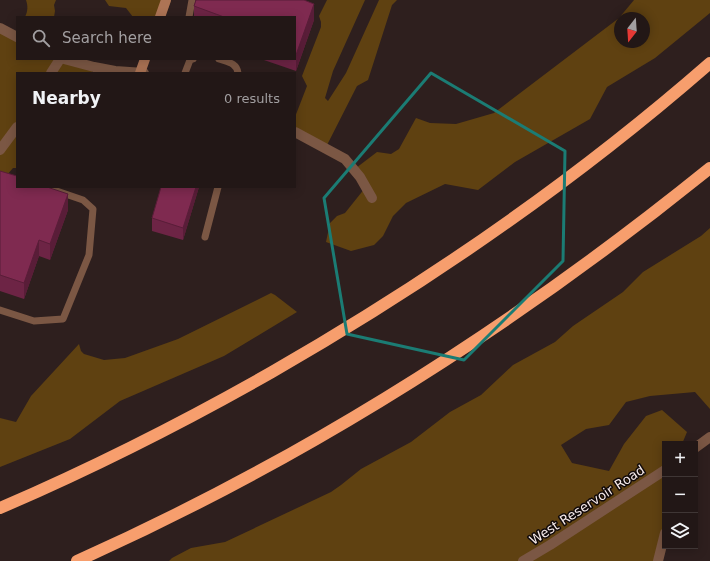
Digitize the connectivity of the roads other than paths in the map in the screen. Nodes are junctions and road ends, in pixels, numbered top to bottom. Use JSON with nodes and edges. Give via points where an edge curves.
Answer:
{"nodes":[{"id":1,"x":166,"y":0,"type":"edge"},
{"id":2,"x":192,"y":0,"type":"edge"},
{"id":3,"x":160,"y":16,"type":"edge"},
{"id":4,"x":189,"y":16,"type":"edge"},
{"id":5,"x":0,"y":28,"type":"edge"},
{"id":6,"x":16,"y":36,"type":"edge"},
{"id":7,"x":59,"y":60,"type":"edge"},
{"id":8,"x":68,"y":60,"type":"edge"},
{"id":9,"x":145,"y":60,"type":"edge"},
{"id":10,"x":190,"y":60,"type":"edge"},
{"id":11,"x":222,"y":60,"type":"edge"},
{"id":12,"x":710,"y":64,"type":"edge"},
{"id":13,"x":52,"y":72,"type":"edge"},
{"id":14,"x":140,"y":72,"type":"edge"},
{"id":15,"x":185,"y":72,"type":"edge"},
{"id":16,"x":238,"y":72,"type":"edge"},
{"id":17,"x":16,"y":128,"type":"edge"},
{"id":18,"x":296,"y":133,"type":"edge"},
{"id":19,"x":0,"y":150,"type":"edge"},
{"id":20,"x":710,"y":168,"type":"edge"},
{"id":21,"x":48,"y":188,"type":"edge"},
{"id":22,"x":218,"y":188,"type":"edge"},
{"id":23,"x":372,"y":198,"type":"dead end"},
{"id":24,"x":205,"y":237,"type":"dead end"},
{"id":25,"x":0,"y":310,"type":"edge"},
{"id":26,"x":710,"y":437,"type":"edge"},
{"id":27,"x":698,"y":446,"type":"edge"},
{"id":28,"x":662,"y":472,"type":"edge"},
{"id":29,"x":0,"y":508,"type":"edge"},
{"id":30,"x":662,"y":545,"type":"edge"},
{"id":31,"x":77,"y":561,"type":"edge"},
{"id":32,"x":523,"y":561,"type":"edge"},
{"id":33,"x":658,"y":561,"type":"edge"}],
"edges":[{"from":1,"to":3,"type":"street"},
{"from":2,"to":4,"type":"lane"},
{"from":5,"to":6,"type":"street"},
{"from":7,"to":13,"type":"street"},
{"from":8,"to":14,"type":"street","via":[[94,67]]},
{"from":9,"to":14,"type":"street"},
{"from":10,"to":15,"type":"lane"},
{"from":11,"to":16,"type":"lane","via":[[234,64]]},
{"from":12,"to":29,"type":"highway","via":[[606,149],[534,203],[453,261],[377,309],[293,360],[182,422],[101,463]]},
{"from":17,"to":19,"type":"street"},
{"from":18,"to":23,"type":"street","via":[[344,159],[360,176]]},
{"from":20,"to":31,"type":"highway","via":[[566,278],[492,329],[340,426],[181,511]]},
{"from":21,"to":25,"type":"lane","via":[[83,200],[93,209],[89,255],[63,320],[34,321]]},
{"from":22,"to":24,"type":"lane"},
{"from":26,"to":27,"type":"street"},
{"from":28,"to":32,"type":"street","name":"West Reservoir Road"},
{"from":30,"to":33,"type":"street"}]}
